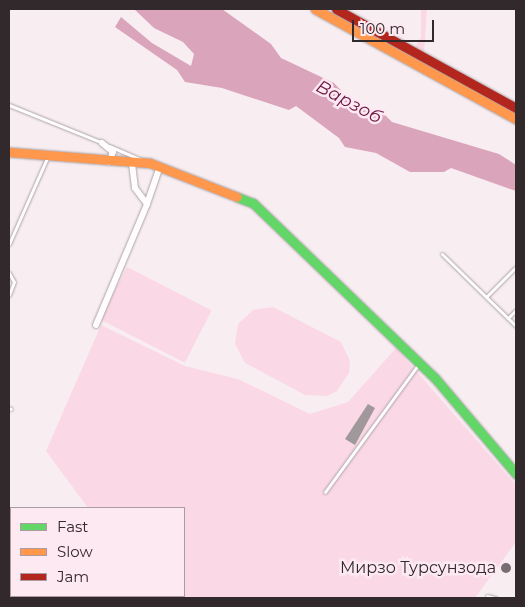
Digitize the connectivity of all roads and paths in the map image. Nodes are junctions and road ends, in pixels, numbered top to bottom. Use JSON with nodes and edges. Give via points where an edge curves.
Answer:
{"nodes":[{"id":1,"x":314,"y":9,"type":"edge"},
{"id":2,"x":336,"y":9,"type":"edge"},
{"id":3,"x":479,"y":89,"type":"junction"},
{"id":4,"x":474,"y":99,"type":"junction"},
{"id":5,"x":9,"y":105,"type":"edge"},
{"id":6,"x":516,"y":108,"type":"edge"},
{"id":7,"x":516,"y":119,"type":"edge"},
{"id":8,"x":102,"y":143,"type":"junction"},
{"id":9,"x":9,"y":152,"type":"edge"},
{"id":10,"x":48,"y":156,"type":"junction"},
{"id":11,"x":107,"y":163,"type":"junction"},
{"id":12,"x":132,"y":163,"type":"junction"},
{"id":13,"x":150,"y":163,"type":"junction"},
{"id":14,"x":160,"y":166,"type":"junction"},
{"id":15,"x":147,"y":204,"type":"junction"},
{"id":16,"x":9,"y":244,"type":"edge"},
{"id":17,"x":442,"y":254,"type":"dead end"},
{"id":18,"x":516,"y":267,"type":"edge"},
{"id":19,"x":9,"y":273,"type":"edge"},
{"id":20,"x":9,"y":295,"type":"edge"},
{"id":21,"x":486,"y":297,"type":"junction"},
{"id":22,"x":516,"y":310,"type":"edge"},
{"id":23,"x":508,"y":318,"type":"junction"},
{"id":24,"x":96,"y":325,"type":"dead end"},
{"id":25,"x":516,"y":326,"type":"edge"},
{"id":26,"x":420,"y":363,"type":"junction"},
{"id":27,"x":516,"y":474,"type":"edge"},
{"id":28,"x":325,"y":492,"type":"dead end"},
{"id":29,"x":487,"y":596,"type":"dead end"},
{"id":30,"x":496,"y":598,"type":"edge"}],
"edges":[{"from":1,"to":4,"type":"street"},
{"from":2,"to":3,"type":"street"},
{"from":3,"to":4,"type":"street"},
{"from":3,"to":6,"type":"street"},
{"from":4,"to":7,"type":"street"},
{"from":5,"to":8,"type":"lane"},
{"from":8,"to":11,"type":"street","via":[[113,152]]},
{"from":8,"to":13,"type":"lane"},
{"from":9,"to":10,"type":"street"},
{"from":10,"to":11,"type":"street"},
{"from":10,"to":16,"type":"lane"},
{"from":11,"to":12,"type":"street"},
{"from":12,"to":13,"type":"street"},
{"from":12,"to":15,"type":"street","via":[[135,188]]},
{"from":13,"to":14,"type":"street"},
{"from":14,"to":15,"type":"street"},
{"from":14,"to":26,"type":"street","via":[[253,203]]},
{"from":15,"to":24,"type":"street"},
{"from":17,"to":21,"type":"lane"},
{"from":18,"to":21,"type":"lane"},
{"from":19,"to":20,"type":"lane","via":[[14,282]]},
{"from":21,"to":23,"type":"lane"},
{"from":22,"to":23,"type":"lane"},
{"from":23,"to":25,"type":"lane"},
{"from":26,"to":27,"type":"street"},
{"from":26,"to":28,"type":"lane"},
{"from":29,"to":30,"type":"lane"}]}
